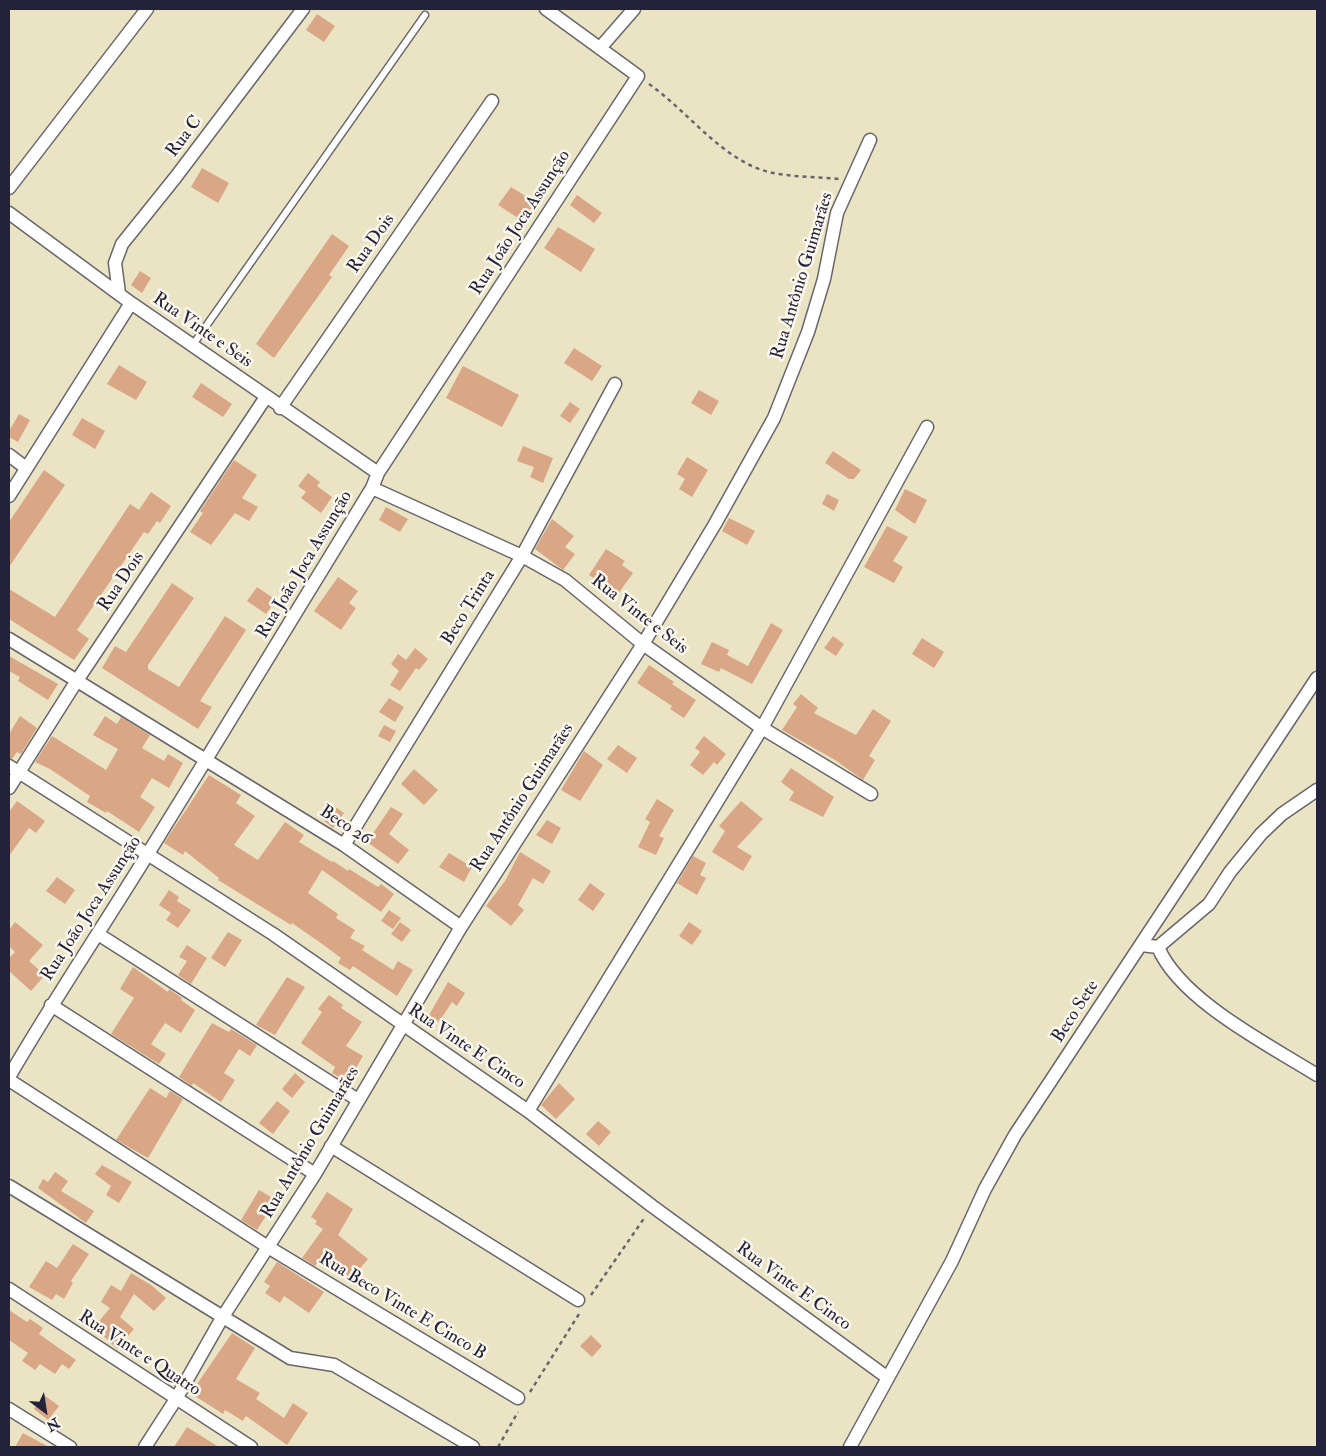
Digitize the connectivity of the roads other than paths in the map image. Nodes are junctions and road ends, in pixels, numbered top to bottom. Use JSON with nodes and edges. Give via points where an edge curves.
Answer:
{"nodes":[{"id":1,"x":146,"y":9,"type":"edge"},
{"id":2,"x":303,"y":9,"type":"edge"},
{"id":3,"x":546,"y":9,"type":"edge"},
{"id":4,"x":634,"y":9,"type":"edge"},
{"id":5,"x":425,"y":15,"type":"dead end"},
{"id":6,"x":600,"y":48,"type":"junction"},
{"id":7,"x":492,"y":101,"type":"dead end"},
{"id":8,"x":870,"y":140,"type":"dead end"},
{"id":9,"x":9,"y":188,"type":"edge"},
{"id":10,"x":9,"y":213,"type":"edge"},
{"id":11,"x":119,"y":293,"type":"junction"},
{"id":12,"x":131,"y":303,"type":"junction"},
{"id":13,"x":192,"y":346,"type":"junction"},
{"id":14,"x":615,"y":384,"type":"dead end"},
{"id":15,"x":266,"y":397,"type":"junction"},
{"id":16,"x":280,"y":408,"type":"junction"},
{"id":17,"x":927,"y":427,"type":"dead end"},
{"id":18,"x":9,"y":455,"type":"edge"},
{"id":19,"x":26,"y":468,"type":"junction"},
{"id":20,"x":378,"y":473,"type":"junction"},
{"id":21,"x":372,"y":488,"type":"junction"},
{"id":22,"x":9,"y":496,"type":"edge"},
{"id":23,"x":522,"y":556,"type":"junction"},
{"id":24,"x":9,"y":639,"type":"edge"},
{"id":25,"x":643,"y":644,"type":"junction"},
{"id":26,"x":1317,"y":678,"type":"edge"},
{"id":27,"x":76,"y":682,"type":"junction"},
{"id":28,"x":762,"y":728,"type":"junction"},
{"id":29,"x":206,"y":760,"type":"junction"},
{"id":30,"x":14,"y":769,"type":"edge"},
{"id":31,"x":9,"y":788,"type":"edge"},
{"id":32,"x":1317,"y":790,"type":"edge"},
{"id":33,"x":871,"y":794,"type":"dead end"},
{"id":34,"x":344,"y":845,"type":"junction"},
{"id":35,"x":148,"y":855,"type":"junction"},
{"id":36,"x":461,"y":927,"type":"junction"},
{"id":37,"x":98,"y":934,"type":"junction"},
{"id":38,"x":1141,"y":945,"type":"junction"},
{"id":39,"x":1158,"y":947,"type":"junction"},
{"id":40,"x":51,"y":1005,"type":"junction"},
{"id":41,"x":403,"y":1025,"type":"junction"},
{"id":42,"x":1317,"y":1075,"type":"edge"},
{"id":43,"x":9,"y":1078,"type":"edge"},
{"id":44,"x":358,"y":1100,"type":"junction"},
{"id":45,"x":528,"y":1111,"type":"junction"},
{"id":46,"x":331,"y":1146,"type":"junction"},
{"id":47,"x":315,"y":1174,"type":"junction"},
{"id":48,"x":9,"y":1186,"type":"edge"},
{"id":49,"x":268,"y":1247,"type":"junction"},
{"id":50,"x":9,"y":1289,"type":"edge"},
{"id":51,"x":584,"y":1301,"type":"road end"},
{"id":52,"x":222,"y":1318,"type":"junction"},
{"id":53,"x":888,"y":1378,"type":"junction"},
{"id":54,"x":176,"y":1399,"type":"junction"},
{"id":55,"x":522,"y":1401,"type":"road end"},
{"id":56,"x":9,"y":1409,"type":"edge"},
{"id":57,"x":70,"y":1447,"type":"edge"},
{"id":58,"x":145,"y":1447,"type":"edge"},
{"id":59,"x":251,"y":1447,"type":"edge"},
{"id":60,"x":473,"y":1447,"type":"edge"},
{"id":61,"x":850,"y":1447,"type":"edge"}],
"edges":[{"from":1,"to":9,"type":"street"},
{"from":2,"to":11,"type":"street","name":"Rua C","via":[[176,178],[122,244],[115,262]]},
{"from":3,"to":6,"type":"street"},
{"from":4,"to":6,"type":"street"},
{"from":5,"to":13,"type":"lane"},
{"from":6,"to":20,"type":"street","name":"Rua João Joca Assunção","via":[[638,76]]},
{"from":7,"to":16,"type":"street","name":"Rua Dois"},
{"from":8,"to":25,"type":"street","name":"Rua Antônio Guimarães","via":[[838,213],[824,279],[808,332],[774,418]]},
{"from":10,"to":11,"type":"street","name":"Rua Vinte e Seis"},
{"from":11,"to":12,"type":"street","name":"Rua Vinte e Seis"},
{"from":12,"to":13,"type":"street","name":"Rua Vinte e Seis"},
{"from":12,"to":19,"type":"street"},
{"from":13,"to":15,"type":"street","name":"Rua Vinte e Seis"},
{"from":14,"to":23,"type":"street","name":"Beco Trinta"},
{"from":15,"to":16,"type":"street","name":"Rua Vinte e Seis"},
{"from":15,"to":27,"type":"street","name":"Rua Dois"},
{"from":16,"to":20,"type":"street","name":"Rua Vinte e Seis"},
{"from":17,"to":28,"type":"street"},
{"from":18,"to":19,"type":"street"},
{"from":19,"to":22,"type":"street"},
{"from":20,"to":21,"type":"street","name":"Rua João Joca Assunção"},
{"from":21,"to":23,"type":"street","name":"Rua Vinte e Seis"},
{"from":21,"to":29,"type":"street","name":"Rua João Joca Assunção"},
{"from":23,"to":25,"type":"street","name":"Rua Vinte e Seis","via":[[565,580]]},
{"from":23,"to":34,"type":"street","name":"Beco Trinta"},
{"from":24,"to":27,"type":"street","name":"Beco 26"},
{"from":25,"to":28,"type":"street","name":"Rua Vinte e Seis"},
{"from":25,"to":36,"type":"street","name":"Rua Antônio Guimarães"},
{"from":26,"to":38,"type":"street","name":"Beco Sete"},
{"from":27,"to":29,"type":"street","name":"Beco 26"},
{"from":27,"to":30,"type":"street","name":"Rua Dois"},
{"from":28,"to":33,"type":"street","name":"Rua Vinte e Seis"},
{"from":28,"to":45,"type":"street"},
{"from":29,"to":34,"type":"street","name":"Beco 26"},
{"from":29,"to":35,"type":"street","name":"Rua João Joca Assunção"},
{"from":30,"to":31,"type":"street","name":"Rua Dois"},
{"from":30,"to":35,"type":"street","name":"Rua Vinte E Cinco"},
{"from":32,"to":39,"type":"street","via":[[1260,834],[1209,904]]},
{"from":34,"to":36,"type":"street","name":"Beco 26"},
{"from":35,"to":37,"type":"street","name":"Rua João Joca Assunção"},
{"from":35,"to":41,"type":"street","name":"Rua Vinte E Cinco","via":[[273,934]]},
{"from":36,"to":41,"type":"street","name":"Rua Antônio Guimarães"},
{"from":37,"to":40,"type":"street","name":"Rua João Joca Assunção"},
{"from":37,"to":44,"type":"street"},
{"from":38,"to":39,"type":"street"},
{"from":38,"to":53,"type":"street","name":"Beco Sete","via":[[1015,1135],[985,1189],[952,1261]]},
{"from":39,"to":42,"type":"street","via":[[1164,962],[1205,1002]]},
{"from":40,"to":43,"type":"street","name":"Rua João Joca Assunção"},
{"from":40,"to":47,"type":"street"},
{"from":41,"to":44,"type":"street","name":"Rua Antônio Guimarães"},
{"from":41,"to":45,"type":"street","name":"Rua Vinte E Cinco"},
{"from":43,"to":49,"type":"street","name":"Rua Beco Vinte E Cinco B"},
{"from":44,"to":46,"type":"street","name":"Rua Antônio Guimarães"},
{"from":45,"to":53,"type":"street","name":"Rua Vinte E Cinco"},
{"from":46,"to":47,"type":"street","name":"Rua Antônio Guimarães"},
{"from":46,"to":51,"type":"street"},
{"from":47,"to":49,"type":"street","name":"Rua Antônio Guimarães"},
{"from":48,"to":52,"type":"street"},
{"from":49,"to":52,"type":"street","name":"Rua Antônio Guimarães"},
{"from":49,"to":55,"type":"street","name":"Rua Beco Vinte E Cinco B"},
{"from":50,"to":54,"type":"street","name":"Rua Vinte e Quatro"},
{"from":52,"to":54,"type":"street","name":"Rua Antônio Guimarães"},
{"from":52,"to":60,"type":"street","via":[[290,1358],[334,1365]]},
{"from":53,"to":61,"type":"street","name":"Beco Sete"},
{"from":54,"to":58,"type":"street","name":"Rua Antônio Guimarães"},
{"from":54,"to":59,"type":"street","name":"Rua Vinte e Quatro"},
{"from":56,"to":57,"type":"street"}]}
